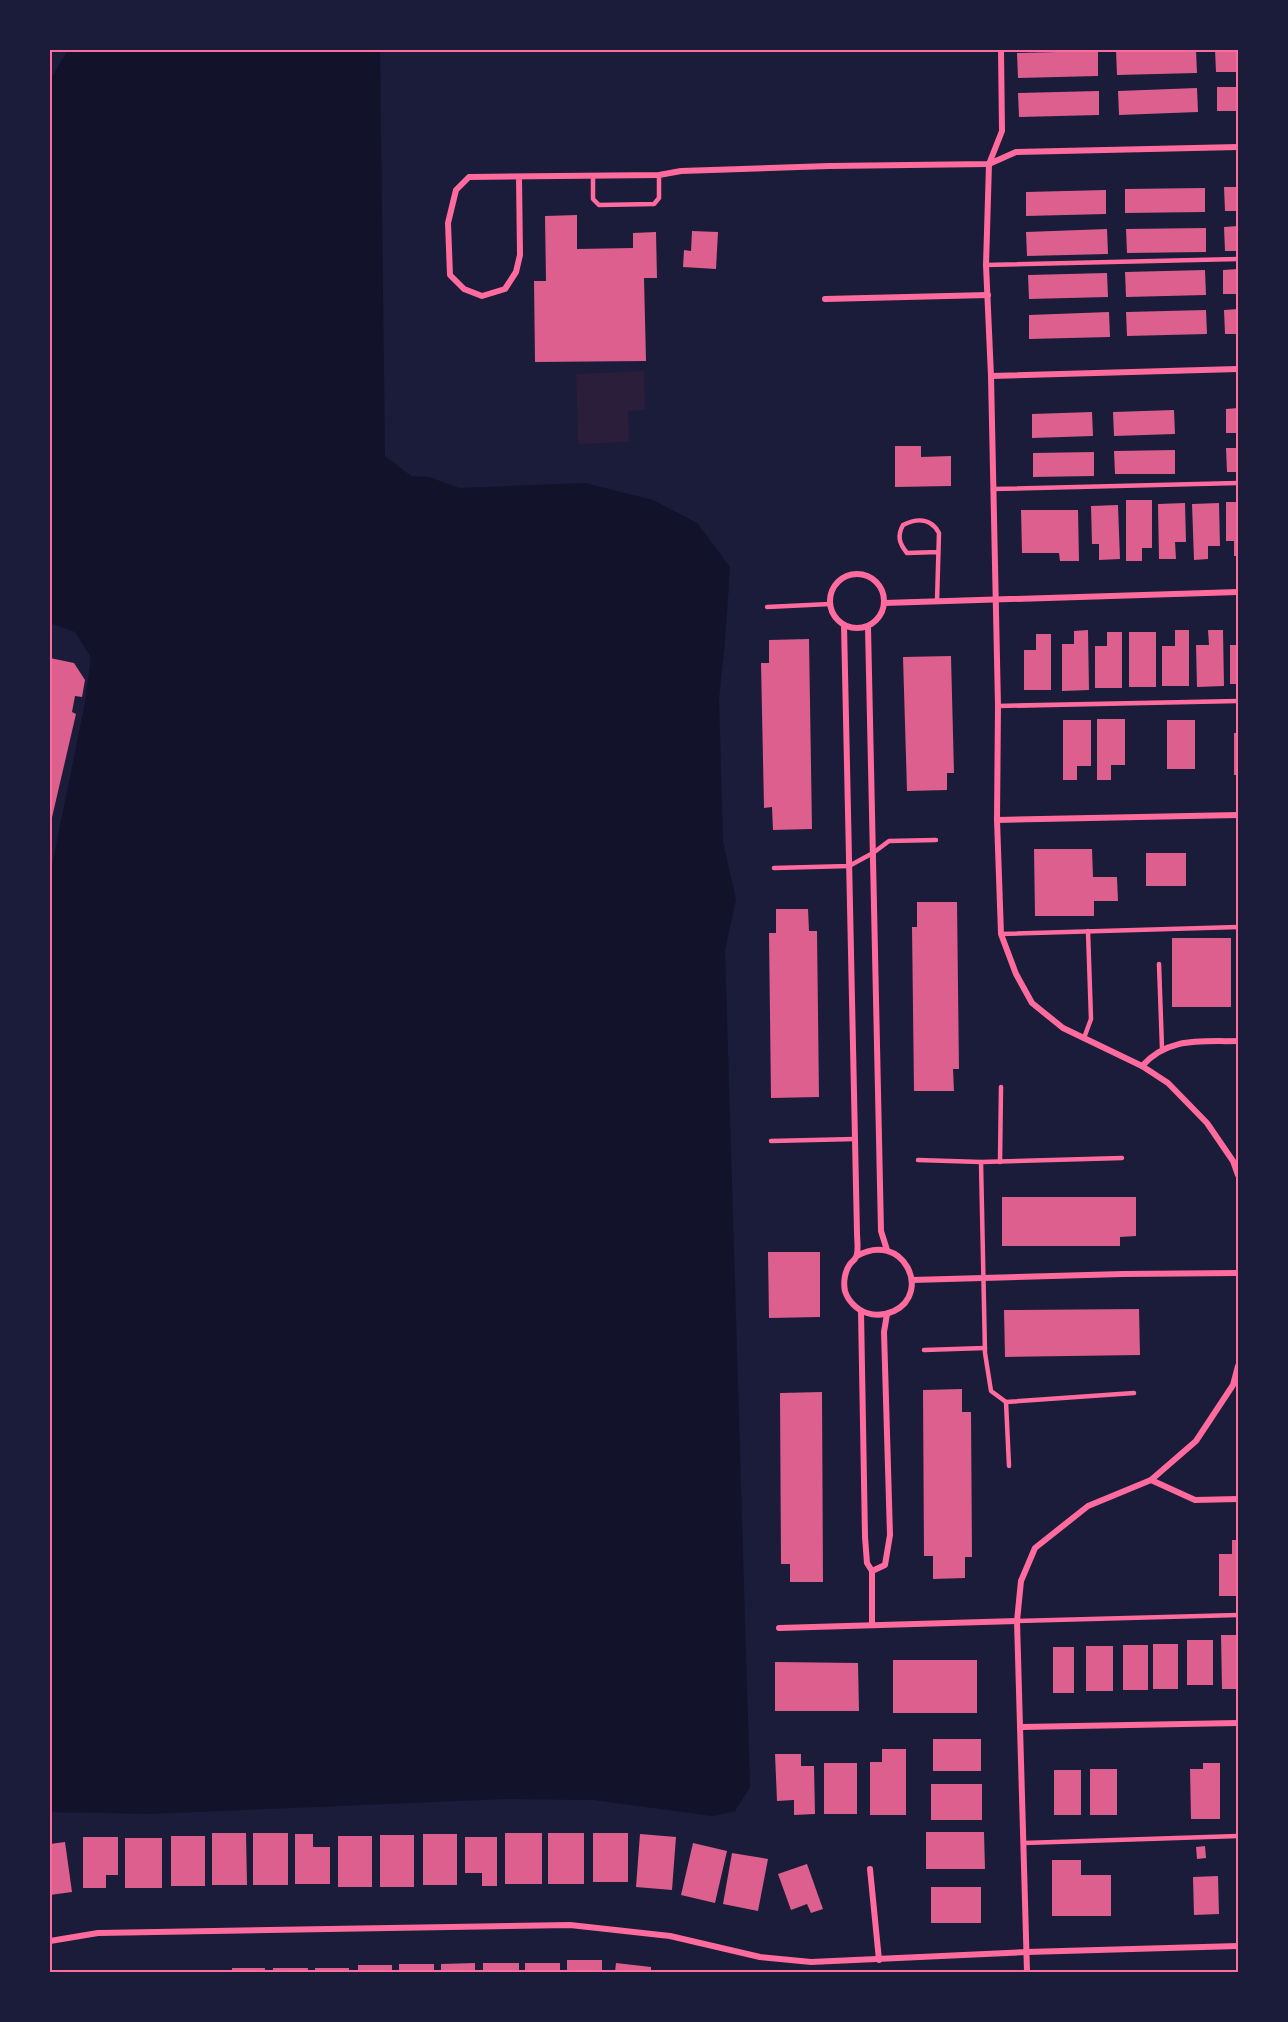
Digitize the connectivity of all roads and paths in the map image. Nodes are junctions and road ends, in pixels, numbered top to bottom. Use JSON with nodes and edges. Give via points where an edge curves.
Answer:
{"nodes":[{"id":1,"x":1001,"y":50,"type":"edge"},
{"id":2,"x":1239,"y":147,"type":"edge"},
{"id":3,"x":989,"y":164,"type":"junction"},
{"id":4,"x":593,"y":176,"type":"junction"},
{"id":5,"x":659,"y":176,"type":"junction"},
{"id":6,"x":519,"y":177,"type":"junction"},
{"id":7,"x":1239,"y":259,"type":"edge"},
{"id":8,"x":986,"y":266,"type":"junction"},
{"id":9,"x":988,"y":295,"type":"junction"},
{"id":10,"x":825,"y":299,"type":"dead end"},
{"id":11,"x":1239,"y":369,"type":"edge"},
{"id":12,"x":991,"y":376,"type":"junction"},
{"id":13,"x":1239,"y":483,"type":"edge"},
{"id":14,"x":993,"y":489,"type":"junction"},
{"id":15,"x":938,"y":552,"type":"junction"},
{"id":16,"x":1239,"y":592,"type":"edge"},
{"id":17,"x":995,"y":599,"type":"junction"},
{"id":18,"x":937,"y":601,"type":"junction"},
{"id":19,"x":884,"y":603,"type":"junction"},
{"id":20,"x":830,"y":604,"type":"junction"},
{"id":21,"x":767,"y":606,"type":"dead end"},
{"id":22,"x":844,"y":626,"type":"junction"},
{"id":23,"x":868,"y":627,"type":"junction"},
{"id":24,"x":1239,"y":701,"type":"edge"},
{"id":25,"x":998,"y":706,"type":"junction"},
{"id":26,"x":1239,"y":815,"type":"edge"},
{"id":27,"x":997,"y":820,"type":"junction"},
{"id":28,"x":936,"y":840,"type":"dead end"},
{"id":29,"x":873,"y":853,"type":"junction"},
{"id":30,"x":849,"y":866,"type":"junction"},
{"id":31,"x":774,"y":868,"type":"dead end"},
{"id":32,"x":1239,"y":927,"type":"edge"},
{"id":33,"x":1088,"y":931,"type":"junction"},
{"id":34,"x":1002,"y":934,"type":"junction"},
{"id":35,"x":1159,"y":964,"type":"dead end"},
{"id":36,"x":1084,"y":1038,"type":"junction"},
{"id":37,"x":1239,"y":1041,"type":"edge"},
{"id":38,"x":1162,"y":1048,"type":"junction"},
{"id":39,"x":1142,"y":1066,"type":"junction"},
{"id":40,"x":1001,"y":1087,"type":"dead end"},
{"id":41,"x":855,"y":1139,"type":"junction"},
{"id":42,"x":771,"y":1141,"type":"dead end"},
{"id":43,"x":1122,"y":1158,"type":"dead end"},
{"id":44,"x":918,"y":1160,"type":"dead end"},
{"id":45,"x":981,"y":1162,"type":"junction"},
{"id":46,"x":1000,"y":1162,"type":"junction"},
{"id":47,"x":1239,"y":1175,"type":"edge"},
{"id":48,"x":887,"y":1250,"type":"junction"},
{"id":49,"x":856,"y":1256,"type":"junction"},
{"id":50,"x":1239,"y":1273,"type":"edge"},
{"id":51,"x":984,"y":1278,"type":"junction"},
{"id":52,"x":912,"y":1280,"type":"junction"},
{"id":53,"x":861,"y":1311,"type":"junction"},
{"id":54,"x":887,"y":1314,"type":"junction"},
{"id":55,"x":985,"y":1348,"type":"junction"},
{"id":56,"x":924,"y":1350,"type":"dead end"},
{"id":57,"x":1239,"y":1366,"type":"edge"},
{"id":58,"x":1236,"y":1385,"type":"edge"},
{"id":59,"x":1134,"y":1393,"type":"dead end"},
{"id":60,"x":1006,"y":1402,"type":"junction"},
{"id":61,"x":1009,"y":1466,"type":"dead end"},
{"id":62,"x":1151,"y":1480,"type":"junction"},
{"id":63,"x":1239,"y":1499,"type":"edge"},
{"id":64,"x":872,"y":1570,"type":"junction"},
{"id":65,"x":1239,"y":1615,"type":"edge"},
{"id":66,"x":1017,"y":1621,"type":"junction"},
{"id":67,"x":872,"y":1625,"type":"junction"},
{"id":68,"x":779,"y":1628,"type":"dead end"},
{"id":69,"x":1239,"y":1723,"type":"edge"},
{"id":70,"x":1022,"y":1727,"type":"junction"},
{"id":71,"x":1239,"y":1836,"type":"edge"},
{"id":72,"x":1024,"y":1843,"type":"junction"},
{"id":73,"x":870,"y":1869,"type":"dead end"},
{"id":74,"x":50,"y":1941,"type":"edge"},
{"id":75,"x":1239,"y":1946,"type":"edge"},
{"id":76,"x":1027,"y":1952,"type":"junction"},
{"id":77,"x":879,"y":1960,"type":"junction"},
{"id":78,"x":1027,"y":1972,"type":"edge"}],
"edges":[{"from":1,"to":3,"type":"street","via":[[1002,131]]},
{"from":2,"to":3,"type":"street","via":[[1016,152]]},
{"from":3,"to":5,"type":"street","via":[[818,166],[681,171]]},
{"from":3,"to":8,"type":"street"},
{"from":4,"to":5,"type":"street"},
{"from":4,"to":5,"type":"lane","via":[[593,199],[599,205],[654,204],[660,198]]},
{"from":4,"to":6,"type":"street"},
{"from":6,"to":6,"type":"street","via":[[520,255],[516,272],[505,289],[482,296],[464,289],[450,275],[448,223],[456,190],[469,177]]},
{"from":7,"to":8,"type":"lane"},
{"from":8,"to":9,"type":"street"},
{"from":9,"to":10,"type":"street"},
{"from":9,"to":12,"type":"street"},
{"from":11,"to":12,"type":"street"},
{"from":12,"to":14,"type":"street"},
{"from":13,"to":14,"type":"lane"},
{"from":14,"to":17,"type":"street"},
{"from":15,"to":15,"type":"lane","via":[[939,533],[935,526],[919,520],[903,525],[899,538],[907,553]]},
{"from":15,"to":18,"type":"lane"},
{"from":16,"to":17,"type":"street"},
{"from":17,"to":18,"type":"street"},
{"from":17,"to":25,"type":"street"},
{"from":18,"to":19,"type":"street"},
{"from":19,"to":20,"type":"street","via":[[873,579],[856,574],[840,580],[830,595]]},
{"from":19,"to":23,"type":"street","via":[[882,613]]},
{"from":20,"to":21,"type":"lane"},
{"from":20,"to":22,"type":"street","via":[[832,613]]},
{"from":22,"to":23,"type":"street"},
{"from":22,"to":30,"type":"street"},
{"from":23,"to":29,"type":"street"},
{"from":24,"to":25,"type":"lane"},
{"from":25,"to":27,"type":"street"},
{"from":26,"to":27,"type":"street"},
{"from":27,"to":34,"type":"street"},
{"from":28,"to":29,"type":"lane","via":[[889,841]]},
{"from":29,"to":30,"type":"lane"},
{"from":29,"to":48,"type":"street","via":[[881,1231]]},
{"from":30,"to":31,"type":"lane"},
{"from":30,"to":41,"type":"street"},
{"from":32,"to":33,"type":"lane"},
{"from":33,"to":34,"type":"lane"},
{"from":33,"to":36,"type":"lane","via":[[1091,1019]]},
{"from":34,"to":36,"type":"street","via":[[1016,974],[1032,1003],[1063,1028]]},
{"from":35,"to":38,"type":"lane"},
{"from":36,"to":39,"type":"street"},
{"from":37,"to":38,"type":"street","via":[[1188,1042]]},
{"from":38,"to":39,"type":"street"},
{"from":39,"to":47,"type":"street","via":[[1168,1083],[1207,1123]]},
{"from":40,"to":46,"type":"lane"},
{"from":41,"to":42,"type":"lane"},
{"from":41,"to":49,"type":"street"},
{"from":43,"to":46,"type":"lane"},
{"from":44,"to":45,"type":"lane"},
{"from":45,"to":46,"type":"lane"},
{"from":45,"to":51,"type":"lane"},
{"from":48,"to":49,"type":"street","via":[[876,1249]]},
{"from":48,"to":52,"type":"street","via":[[904,1261]]},
{"from":49,"to":53,"type":"street","via":[[845,1278],[846,1291]]},
{"from":50,"to":51,"type":"street"},
{"from":51,"to":52,"type":"street"},
{"from":51,"to":55,"type":"lane"},
{"from":52,"to":54,"type":"street","via":[[906,1302]]},
{"from":53,"to":54,"type":"street","via":[[878,1316]]},
{"from":53,"to":64,"type":"street","via":[[865,1537],[867,1563]]},
{"from":54,"to":64,"type":"street","via":[[884,1332],[890,1535],[885,1565]]},
{"from":55,"to":56,"type":"lane"},
{"from":55,"to":60,"type":"lane","via":[[991,1391]]},
{"from":57,"to":58,"type":"street"},
{"from":58,"to":62,"type":"street","via":[[1196,1441]]},
{"from":59,"to":60,"type":"lane"},
{"from":60,"to":61,"type":"lane"},
{"from":62,"to":63,"type":"street","via":[[1195,1500]]},
{"from":62,"to":66,"type":"street","via":[[1088,1506],[1035,1548],[1021,1581]]},
{"from":64,"to":67,"type":"street"},
{"from":65,"to":66,"type":"lane"},
{"from":66,"to":67,"type":"street"},
{"from":66,"to":70,"type":"street"},
{"from":67,"to":68,"type":"street"},
{"from":69,"to":70,"type":"street"},
{"from":70,"to":72,"type":"street"},
{"from":71,"to":72,"type":"lane"},
{"from":72,"to":76,"type":"street"},
{"from":73,"to":77,"type":"street"},
{"from":74,"to":77,"type":"street","via":[[98,1933],[570,1925],[670,1936],[760,1957],[810,1962]]},
{"from":75,"to":76,"type":"street"},
{"from":76,"to":77,"type":"street"},
{"from":76,"to":78,"type":"street"}]}
